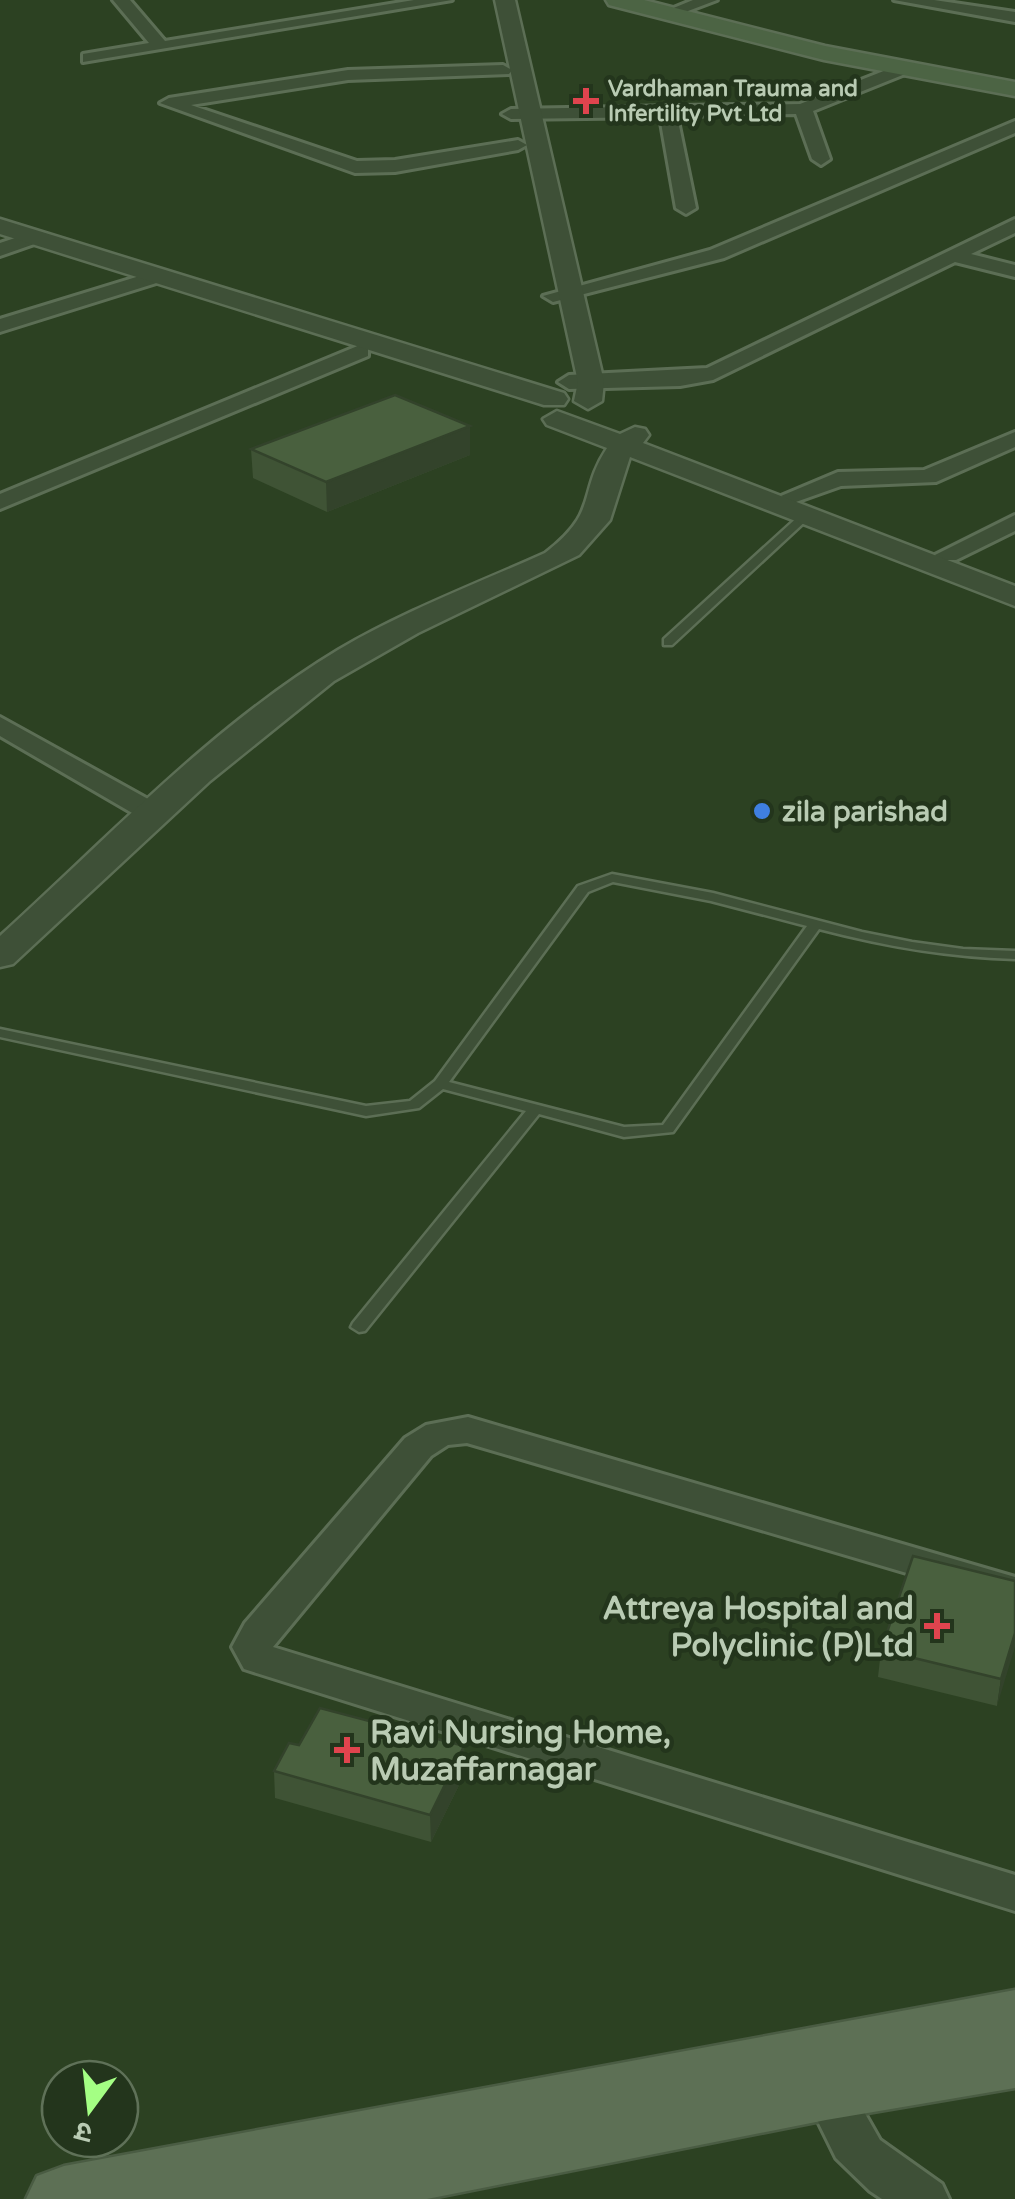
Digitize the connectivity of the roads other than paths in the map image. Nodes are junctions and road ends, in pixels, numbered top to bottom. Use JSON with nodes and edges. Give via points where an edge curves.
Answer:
{"nodes":[{"id":1,"x":444,"y":0,"type":"edge"},
{"id":2,"x":489,"y":0,"type":"edge"},
{"id":3,"x":505,"y":0,"type":"edge"},
{"id":4,"x":617,"y":0,"type":"edge"},
{"id":5,"x":642,"y":0,"type":"edge"},
{"id":6,"x":709,"y":0,"type":"edge"},
{"id":7,"x":902,"y":0,"type":"edge"},
{"id":8,"x":1004,"y":0,"type":"edge"},
{"id":9,"x":130,"y":2,"type":"edge"},
{"id":10,"x":673,"y":12,"type":"junction"},
{"id":11,"x":987,"y":12,"type":"junction"},
{"id":12,"x":1015,"y":17,"type":"edge"},
{"id":13,"x":161,"y":47,"type":"junction"},
{"id":14,"x":89,"y":58,"type":"dead end"},
{"id":15,"x":904,"y":68,"type":"junction"},
{"id":16,"x":503,"y":70,"type":"junction"},
{"id":17,"x":1015,"y":86,"type":"edge"},
{"id":18,"x":803,"y":109,"type":"junction"},
{"id":19,"x":520,"y":114,"type":"junction"},
{"id":20,"x":668,"y":114,"type":"junction"},
{"id":21,"x":1015,"y":126,"type":"edge"},
{"id":22,"x":518,"y":145,"type":"junction"},
{"id":23,"x":821,"y":160,"type":"dead end"},
{"id":24,"x":686,"y":208,"type":"dead end"},
{"id":25,"x":1015,"y":225,"type":"edge"},
{"id":26,"x":0,"y":226,"type":"edge"},
{"id":27,"x":14,"y":241,"type":"edge"},
{"id":28,"x":951,"y":255,"type":"junction"},
{"id":29,"x":1015,"y":271,"type":"edge"},
{"id":30,"x":152,"y":278,"type":"junction"},
{"id":31,"x":562,"y":294,"type":"junction"},
{"id":32,"x":0,"y":326,"type":"edge"},
{"id":33,"x":360,"y":351,"type":"junction"},
{"id":34,"x":569,"y":400,"type":"junction"},
{"id":35,"x":1015,"y":439,"type":"edge"},
{"id":36,"x":629,"y":440,"type":"junction"},
{"id":37,"x":0,"y":502,"type":"edge"},
{"id":38,"x":799,"y":506,"type":"junction"},
{"id":39,"x":1015,"y":522,"type":"edge"},
{"id":40,"x":947,"y":555,"type":"junction"},
{"id":41,"x":1015,"y":582,"type":"edge"},
{"id":42,"x":1015,"y":597,"type":"edge"},
{"id":43,"x":668,"y":642,"type":"dead end"},
{"id":44,"x":0,"y":725,"type":"edge"},
{"id":45,"x":156,"y":815,"type":"junction"},
{"id":46,"x":814,"y":926,"type":"junction"},
{"id":47,"x":1015,"y":955,"type":"edge"},
{"id":48,"x":0,"y":956,"type":"edge"},
{"id":49,"x":0,"y":1033,"type":"edge"},
{"id":50,"x":440,"y":1084,"type":"junction"},
{"id":51,"x":535,"y":1110,"type":"junction"},
{"id":52,"x":360,"y":1327,"type":"dead end"},
{"id":53,"x":1015,"y":1591,"type":"edge"},
{"id":54,"x":1012,"y":1885,"type":"edge"},
{"id":55,"x":1015,"y":2020,"type":"edge"},
{"id":56,"x":1015,"y":2058,"type":"edge"},
{"id":57,"x":826,"y":2088,"type":"junction"},
{"id":58,"x":64,"y":2199,"type":"edge"},
{"id":59,"x":259,"y":2199,"type":"edge"},
{"id":60,"x":925,"y":2199,"type":"edge"}],
"edges":[{"from":1,"to":13,"type":"street"},
{"from":2,"to":16,"type":"street"},
{"from":3,"to":19,"type":"street"},
{"from":4,"to":10,"type":"main road"},
{"from":5,"to":10,"type":"main road"},
{"from":6,"to":10,"type":"street"},
{"from":7,"to":11,"type":"street"},
{"from":8,"to":11,"type":"street"},
{"from":9,"to":13,"type":"street"},
{"from":10,"to":15,"type":"main road"},
{"from":10,"to":17,"type":"main road"},
{"from":11,"to":12,"type":"street"},
{"from":13,"to":14,"type":"street"},
{"from":15,"to":17,"type":"main road"},
{"from":15,"to":18,"type":"street"},
{"from":16,"to":19,"type":"street"},
{"from":16,"to":22,"type":"street","via":[[328,77],[169,103],[355,166],[395,166]]},
{"from":18,"to":20,"type":"street"},
{"from":18,"to":23,"type":"street"},
{"from":19,"to":20,"type":"street"},
{"from":19,"to":22,"type":"street"},
{"from":19,"to":31,"type":"street"},
{"from":20,"to":24,"type":"street"},
{"from":21,"to":31,"type":"street","via":[[718,254]]},
{"from":22,"to":31,"type":"street"},
{"from":25,"to":28,"type":"street"},
{"from":26,"to":27,"type":"street"},
{"from":27,"to":30,"type":"street"},
{"from":28,"to":29,"type":"street"},
{"from":28,"to":34,"type":"street","via":[[713,373]]},
{"from":30,"to":32,"type":"street"},
{"from":30,"to":33,"type":"street"},
{"from":30,"to":34,"type":"street"},
{"from":31,"to":34,"type":"street"},
{"from":33,"to":34,"type":"street"},
{"from":33,"to":37,"type":"street"},
{"from":34,"to":36,"type":"street"},
{"from":35,"to":38,"type":"street","via":[[928,477],[838,479]]},
{"from":36,"to":38,"type":"street"},
{"from":36,"to":45,"type":"street","via":[[609,465],[600,511],[578,542],[325,673]]},
{"from":38,"to":40,"type":"street"},
{"from":38,"to":42,"type":"street"},
{"from":38,"to":43,"type":"lane"},
{"from":39,"to":40,"type":"street"},
{"from":40,"to":41,"type":"street"},
{"from":44,"to":45,"type":"street"},
{"from":45,"to":48,"type":"street"},
{"from":46,"to":47,"type":"lane","via":[[936,950]]},
{"from":46,"to":50,"type":"lane","via":[[636,880],[592,882]]},
{"from":46,"to":51,"type":"lane","via":[[668,1129],[624,1132]]},
{"from":49,"to":50,"type":"lane","via":[[366,1111],[414,1105]]},
{"from":50,"to":51,"type":"lane"},
{"from":51,"to":52,"type":"lane"},
{"from":53,"to":54,"type":"street","via":[[468,1430],[438,1434],[418,1447],[252,1646],[272,1665]]},
{"from":55,"to":58,"type":"main road"},
{"from":56,"to":57,"type":"main road"},
{"from":57,"to":59,"type":"main road"},
{"from":57,"to":60,"type":"street","via":[[851,2146]]}]}
